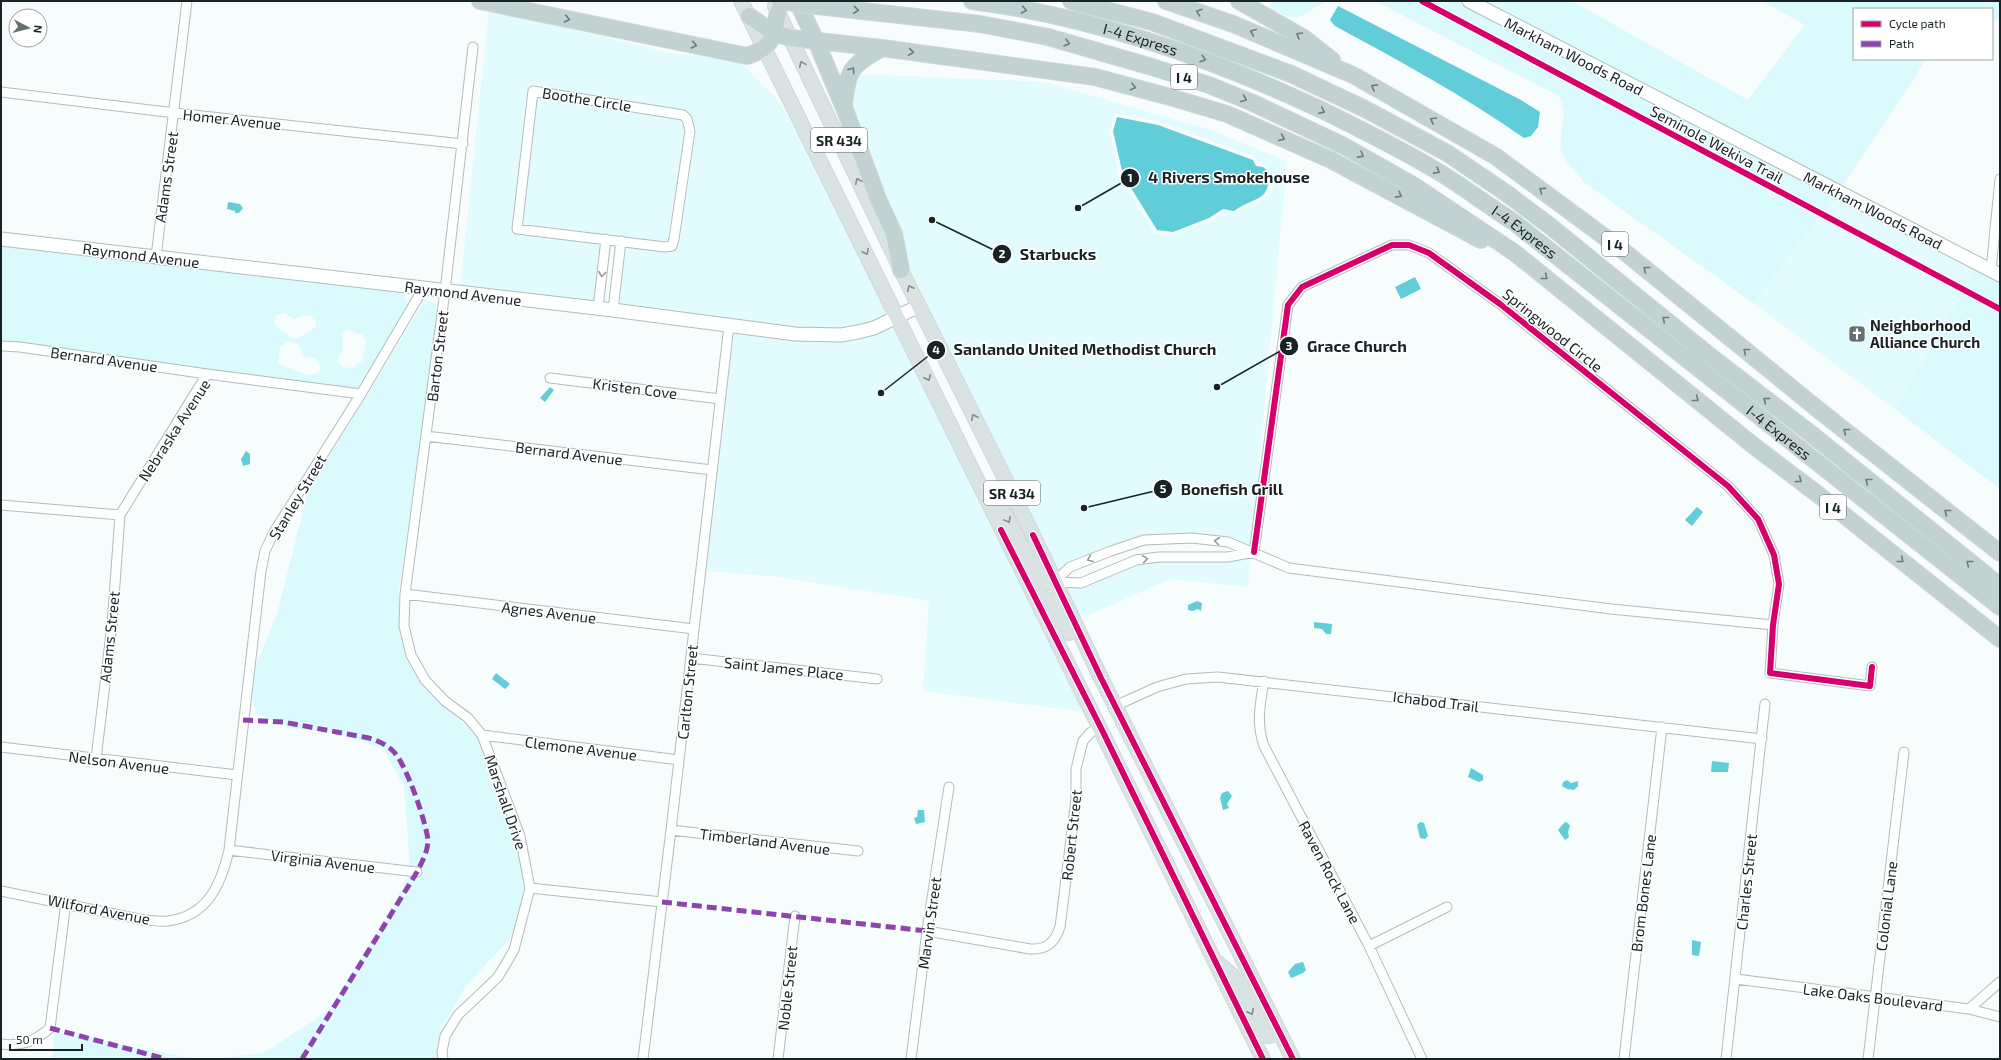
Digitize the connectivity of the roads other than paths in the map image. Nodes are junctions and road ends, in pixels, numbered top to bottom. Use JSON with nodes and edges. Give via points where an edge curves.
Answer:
{"nodes":[{"id":1,"x":188,"y":1,"type":"edge"},
{"id":2,"x":480,"y":1,"type":"edge"},
{"id":3,"x":741,"y":1,"type":"edge"},
{"id":4,"x":797,"y":1,"type":"edge"},
{"id":5,"x":972,"y":1,"type":"edge"},
{"id":6,"x":1071,"y":1,"type":"edge"},
{"id":7,"x":1166,"y":1,"type":"edge"},
{"id":8,"x":1239,"y":1,"type":"edge"},
{"id":9,"x":1469,"y":1,"type":"edge"},
{"id":10,"x":777,"y":5,"type":"edge"},
{"id":11,"x":749,"y":16,"type":"junction"},
{"id":12,"x":774,"y":33,"type":"junction"},
{"id":13,"x":791,"y":38,"type":"junction"},
{"id":14,"x":816,"y":40,"type":"junction"},
{"id":15,"x":473,"y":47,"type":"dead end"},
{"id":16,"x":765,"y":48,"type":"junction"},
{"id":17,"x":882,"y":48,"type":"junction"},
{"id":18,"x":1353,"y":75,"type":"junction"},
{"id":19,"x":1,"y":92,"type":"edge"},
{"id":20,"x":844,"y":105,"type":"junction"},
{"id":21,"x":175,"y":113,"type":"junction"},
{"id":22,"x":463,"y":144,"type":"junction"},
{"id":23,"x":2000,"y":179,"type":"edge"},
{"id":24,"x":1,"y":239,"type":"edge"},
{"id":25,"x":606,"y":239,"type":"junction"},
{"id":26,"x":621,"y":241,"type":"junction"},
{"id":27,"x":1515,"y":253,"type":"junction"},
{"id":28,"x":156,"y":257,"type":"junction"},
{"id":29,"x":901,"y":270,"type":"junction"},
{"id":30,"x":1995,"y":273,"type":"edge"},
{"id":31,"x":423,"y":289,"type":"junction"},
{"id":32,"x":445,"y":291,"type":"junction"},
{"id":33,"x":919,"y":306,"type":"junction"},
{"id":34,"x":598,"y":308,"type":"junction"},
{"id":35,"x":613,"y":310,"type":"junction"},
{"id":36,"x":899,"y":317,"type":"junction"},
{"id":37,"x":729,"y":325,"type":"junction"},
{"id":38,"x":1,"y":346,"type":"edge"},
{"id":39,"x":207,"y":374,"type":"junction"},
{"id":40,"x":550,"y":378,"type":"dead end"},
{"id":41,"x":361,"y":394,"type":"junction"},
{"id":42,"x":720,"y":399,"type":"junction"},
{"id":43,"x":426,"y":436,"type":"junction"},
{"id":44,"x":712,"y":470,"type":"junction"},
{"id":45,"x":980,"y":488,"type":"junction"},
{"id":46,"x":1,"y":505,"type":"edge"},
{"id":47,"x":120,"y":515,"type":"junction"},
{"id":48,"x":1254,"y":552,"type":"junction"},
{"id":49,"x":2000,"y":553,"type":"edge"},
{"id":50,"x":1054,"y":582,"type":"junction"},
{"id":51,"x":2000,"y":586,"type":"edge"},
{"id":52,"x":1032,"y":590,"type":"junction"},
{"id":53,"x":405,"y":594,"type":"junction"},
{"id":54,"x":2000,"y":607,"type":"edge"},
{"id":55,"x":1773,"y":625,"type":"junction"},
{"id":56,"x":694,"y":629,"type":"junction"},
{"id":57,"x":2000,"y":639,"type":"edge"},
{"id":58,"x":691,"y":658,"type":"junction"},
{"id":59,"x":1872,"y":667,"type":"dead end"},
{"id":60,"x":1100,"y":678,"type":"junction"},
{"id":61,"x":877,"y":679,"type":"dead end"},
{"id":62,"x":1264,"y":681,"type":"junction"},
{"id":63,"x":1766,"y":704,"type":"dead end"},
{"id":64,"x":1115,"y":706,"type":"junction"},
{"id":65,"x":1662,"y":727,"type":"junction"},
{"id":66,"x":1101,"y":728,"type":"junction"},
{"id":67,"x":482,"y":735,"type":"junction"},
{"id":68,"x":1762,"y":738,"type":"junction"},
{"id":69,"x":1,"y":747,"type":"edge"},
{"id":70,"x":1904,"y":752,"type":"dead end"},
{"id":71,"x":96,"y":759,"type":"junction"},
{"id":72,"x":679,"y":760,"type":"junction"},
{"id":73,"x":237,"y":775,"type":"junction"},
{"id":74,"x":949,"y":787,"type":"dead end"},
{"id":75,"x":672,"y":830,"type":"junction"},
{"id":76,"x":229,"y":850,"type":"junction"},
{"id":77,"x":858,"y":851,"type":"dead end"},
{"id":78,"x":417,"y":872,"type":"dead end"},
{"id":79,"x":530,"y":888,"type":"junction"},
{"id":80,"x":1,"y":891,"type":"edge"},
{"id":81,"x":66,"y":902,"type":"junction"},
{"id":82,"x":662,"y":902,"type":"junction"},
{"id":83,"x":1447,"y":907,"type":"dead end"},
{"id":84,"x":795,"y":916,"type":"dead end"},
{"id":85,"x":927,"y":931,"type":"junction"},
{"id":86,"x":1369,"y":946,"type":"junction"},
{"id":87,"x":1213,"y":958,"type":"junction"},
{"id":88,"x":1736,"y":979,"type":"junction"},
{"id":89,"x":2000,"y":982,"type":"edge"},
{"id":90,"x":1875,"y":997,"type":"junction"},
{"id":91,"x":1970,"y":1009,"type":"junction"},
{"id":92,"x":2000,"y":1017,"type":"edge"},
{"id":93,"x":1280,"y":1033,"type":"junction"},
{"id":94,"x":1,"y":1044,"type":"edge"},
{"id":95,"x":443,"y":1059,"type":"edge"},
{"id":96,"x":643,"y":1059,"type":"edge"},
{"id":97,"x":778,"y":1059,"type":"edge"},
{"id":98,"x":911,"y":1059,"type":"edge"},
{"id":99,"x":1263,"y":1059,"type":"edge"},
{"id":100,"x":1293,"y":1059,"type":"edge"},
{"id":101,"x":1422,"y":1059,"type":"edge"},
{"id":102,"x":1624,"y":1059,"type":"edge"},
{"id":103,"x":1726,"y":1059,"type":"edge"},
{"id":104,"x":1868,"y":1059,"type":"edge"}],
"edges":[{"from":1,"to":21,"type":"street","name":"Adams Street"},
{"from":2,"to":16,"type":"highway","one_way":true,"via":[[747,56]]},
{"from":3,"to":11,"type":"main road","number":"SR 434"},
{"from":4,"to":14,"type":"highway"},
{"from":5,"to":54,"type":"highway","name":"I-4 Express","one_way":true,"via":[[1069,19],[1213,62],[1369,133],[1447,177],[1527,232]]},
{"from":51,"to":6,"type":"highway","name":"I-4 Express","one_way":true,"via":[[1550,226],[1447,153],[1365,109],[1291,74],[1152,22]]},
{"from":18,"to":7,"type":"highway","number":"I 4","one_way":true,"via":[[1232,24]]},
{"from":18,"to":8,"type":"highway","one_way":true,"via":[[1304,38]]},
{"from":9,"to":30,"type":"street","name":"Markham Woods Road"},
{"from":10,"to":12,"type":"highway"},
{"from":10,"to":13,"type":"main road","number":"SR 434"},
{"from":10,"to":27,"type":"highway","number":"I 4","one_way":true,"bridge":true,"via":[[817,6],[980,24],[1048,37],[1209,85],[1344,146],[1413,185]]},
{"from":11,"to":12,"type":"highway"},
{"from":11,"to":16,"type":"main road","number":"SR 434"},
{"from":12,"to":13,"type":"highway"},
{"from":12,"to":16,"type":"highway"},
{"from":13,"to":14,"type":"highway"},
{"from":29,"to":13,"type":"main road","number":"SR 434","one_way":true},
{"from":14,"to":17,"type":"highway"},
{"from":14,"to":20,"type":"highway"},
{"from":15,"to":22,"type":"street","name":"Barton Street"},
{"from":16,"to":36,"type":"main road","number":"SR 434","one_way":true},
{"from":20,"to":17,"type":"highway","one_way":true,"via":[[849,73],[857,63]]},
{"from":17,"to":27,"type":"highway","one_way":true,"via":[[1095,78],[1227,114],[1331,160],[1480,240]]},
{"from":49,"to":18,"type":"highway","number":"I 4","one_way":true,"via":[[1621,249],[1495,156]]},
{"from":19,"to":21,"type":"street","name":"Homer Avenue"},
{"from":20,"to":29,"type":"highway","via":[[878,199],[894,234]]},
{"from":21,"to":22,"type":"street","name":"Homer Avenue"},
{"from":21,"to":28,"type":"street","name":"Adams Street"},
{"from":22,"to":32,"type":"street","name":"Barton Street"},
{"from":23,"to":30,"type":"street"},
{"from":24,"to":28,"type":"street","name":"Raymond Avenue"},
{"from":25,"to":26,"type":"street","name":"Boothe Circle"},
{"from":25,"to":26,"type":"street","name":"Boothe Circle","via":[[517,229],[533,91],[683,115],[687,119],[690,131],[672,246]]},
{"from":25,"to":34,"type":"street","one_way":true},
{"from":26,"to":35,"type":"street"},
{"from":27,"to":57,"type":"highway","number":"I 4","one_way":true,"via":[[1754,446]]},
{"from":28,"to":31,"type":"street","name":"Raymond Avenue"},
{"from":33,"to":29,"type":"main road","number":"SR 434","one_way":true},
{"from":31,"to":32,"type":"street","name":"Raymond Avenue"},
{"from":31,"to":41,"type":"street","name":"Stanley Street"},
{"from":32,"to":34,"type":"street","name":"Raymond Avenue"},
{"from":32,"to":43,"type":"street","name":"Barton Street"},
{"from":33,"to":36,"type":"street","name":"Raymond Avenue"},
{"from":50,"to":33,"type":"main road","number":"SR 434","one_way":true},
{"from":34,"to":35,"type":"street","name":"Raymond Avenue"},
{"from":35,"to":37,"type":"street","name":"Raymond Avenue"},
{"from":36,"to":37,"type":"street","name":"Raymond Avenue","via":[[874,328],[842,335],[795,334]]},
{"from":36,"to":45,"type":"main road","number":"SR 434","one_way":true},
{"from":37,"to":42,"type":"street","name":"Carlton Street"},
{"from":38,"to":39,"type":"street","name":"Bernard Avenue","via":[[20,346]]},
{"from":39,"to":41,"type":"street","name":"Nebraska Avenue"},
{"from":39,"to":47,"type":"street","name":"Nebraska Avenue"},
{"from":40,"to":42,"type":"street","name":"Kristen Cove"},
{"from":41,"to":73,"type":"street","name":"Stanley Street","via":[[274,532],[265,551]]},
{"from":42,"to":44,"type":"street","name":"Carlton Street"},
{"from":43,"to":44,"type":"street","name":"Bernard Avenue"},
{"from":43,"to":53,"type":"street","name":"Barton Street"},
{"from":44,"to":56,"type":"street","name":"Carlton Street"},
{"from":45,"to":50,"type":"main road","one_way":true,"via":[[1002,510],[1038,577],[1047,583]]},
{"from":45,"to":52,"type":"main road","number":"SR 434"},
{"from":46,"to":47,"type":"street"},
{"from":47,"to":71,"type":"street","name":"Adams Street","via":[[112,625]]},
{"from":50,"to":48,"type":"street","one_way":true,"via":[[1081,583],[1136,560],[1160,557],[1228,557]]},
{"from":48,"to":50,"type":"street","one_way":true,"via":[[1228,542],[1192,538],[1144,540],[1070,567]]},
{"from":48,"to":55,"type":"street","via":[[1289,568],[1604,609]]},
{"from":48,"to":55,"type":"street","name":"Springwood Circle","via":[[1288,305],[1302,287],[1392,245],[1409,245],[1429,253],[1500,304],[1728,486],[1758,519],[1774,555],[1779,584]]},
{"from":50,"to":60,"type":"main road","number":"SR 434"},
{"from":52,"to":60,"type":"main road","via":[[1052,602],[1080,653]]},
{"from":52,"to":66,"type":"main road","number":"SR 434"},
{"from":53,"to":56,"type":"street","name":"Agnes Avenue"},
{"from":53,"to":67,"type":"street","name":"Marshall Drive","via":[[404,626],[411,655],[421,674],[445,701],[468,718]]},
{"from":55,"to":59,"type":"street","name":"Springwood Circle","via":[[1770,673],[1870,686]]},
{"from":56,"to":58,"type":"street","name":"Carlton Street"},
{"from":58,"to":61,"type":"street","name":"Saint James Place"},
{"from":58,"to":72,"type":"street","name":"Carlton Street"},
{"from":60,"to":64,"type":"main road","number":"SR 434"},
{"from":62,"to":64,"type":"street","name":"Ichabod Trail","via":[[1218,677],[1186,679],[1157,687]]},
{"from":62,"to":65,"type":"street","name":"Ichabod Trail"},
{"from":62,"to":86,"type":"street","name":"Raven Rock Lane","via":[[1258,720],[1264,746]]},
{"from":63,"to":68,"type":"street","name":"Charles Street"},
{"from":64,"to":93,"type":"main road","number":"SR 434"},
{"from":65,"to":68,"type":"street","name":"Ichabod Trail"},
{"from":65,"to":102,"type":"street","name":"Brom Bones Lane"},
{"from":66,"to":85,"type":"street","name":"Robert Street","via":[[1091,732],[1083,741],[1076,770],[1076,799],[1060,927],[1056,939],[1040,950]]},
{"from":66,"to":87,"type":"main road","number":"SR 434"},
{"from":67,"to":72,"type":"street","name":"Clemone Avenue"},
{"from":67,"to":79,"type":"street","name":"Marshall Drive","via":[[520,836]]},
{"from":68,"to":88,"type":"street","name":"Charles Street"},
{"from":69,"to":71,"type":"street","name":"Nelson Avenue"},
{"from":70,"to":90,"type":"street","name":"Colonial Lane"},
{"from":71,"to":73,"type":"street","name":"Nelson Avenue"},
{"from":72,"to":75,"type":"street","name":"Carlton Street"},
{"from":73,"to":76,"type":"street","name":"Stanley Street"},
{"from":74,"to":85,"type":"street","name":"Marvin Street"},
{"from":75,"to":77,"type":"street","name":"Timberland Avenue"},
{"from":75,"to":82,"type":"street","name":"Carlton Street"},
{"from":76,"to":78,"type":"street","name":"Virginia Avenue"},
{"from":76,"to":81,"type":"street","name":"Wilford Avenue","via":[[223,874],[211,898],[190,915],[168,921],[144,920]]},
{"from":79,"to":82,"type":"street"},
{"from":79,"to":95,"type":"street","name":"Marshall Drive","via":[[514,950],[498,977],[458,1015],[445,1036]]},
{"from":80,"to":81,"type":"street","name":"Wilford Avenue"},
{"from":81,"to":94,"type":"street","via":[[50,1028],[29,1043]]},
{"from":82,"to":96,"type":"street","name":"Carlton Street"},
{"from":83,"to":86,"type":"street"},
{"from":84,"to":97,"type":"street","name":"Noble Street"},
{"from":85,"to":98,"type":"street","name":"Marvin Street"},
{"from":86,"to":101,"type":"street","name":"Raven Rock Lane"},
{"from":87,"to":93,"type":"main road","one_way":true,"via":[[1232,975],[1262,1034],[1268,1036]]},
{"from":87,"to":99,"type":"main road","number":"SR 434"},
{"from":88,"to":90,"type":"street","name":"Lake Oaks Boulevard"},
{"from":88,"to":103,"type":"street","name":"Charles Street"},
{"from":89,"to":91,"type":"street"},
{"from":90,"to":91,"type":"street","name":"Lake Oaks Boulevard"},
{"from":90,"to":104,"type":"street","name":"Colonial Lane"},
{"from":91,"to":92,"type":"street","name":"Lake Oaks Boulevard"},
{"from":93,"to":100,"type":"main road","number":"SR 434"}]}
